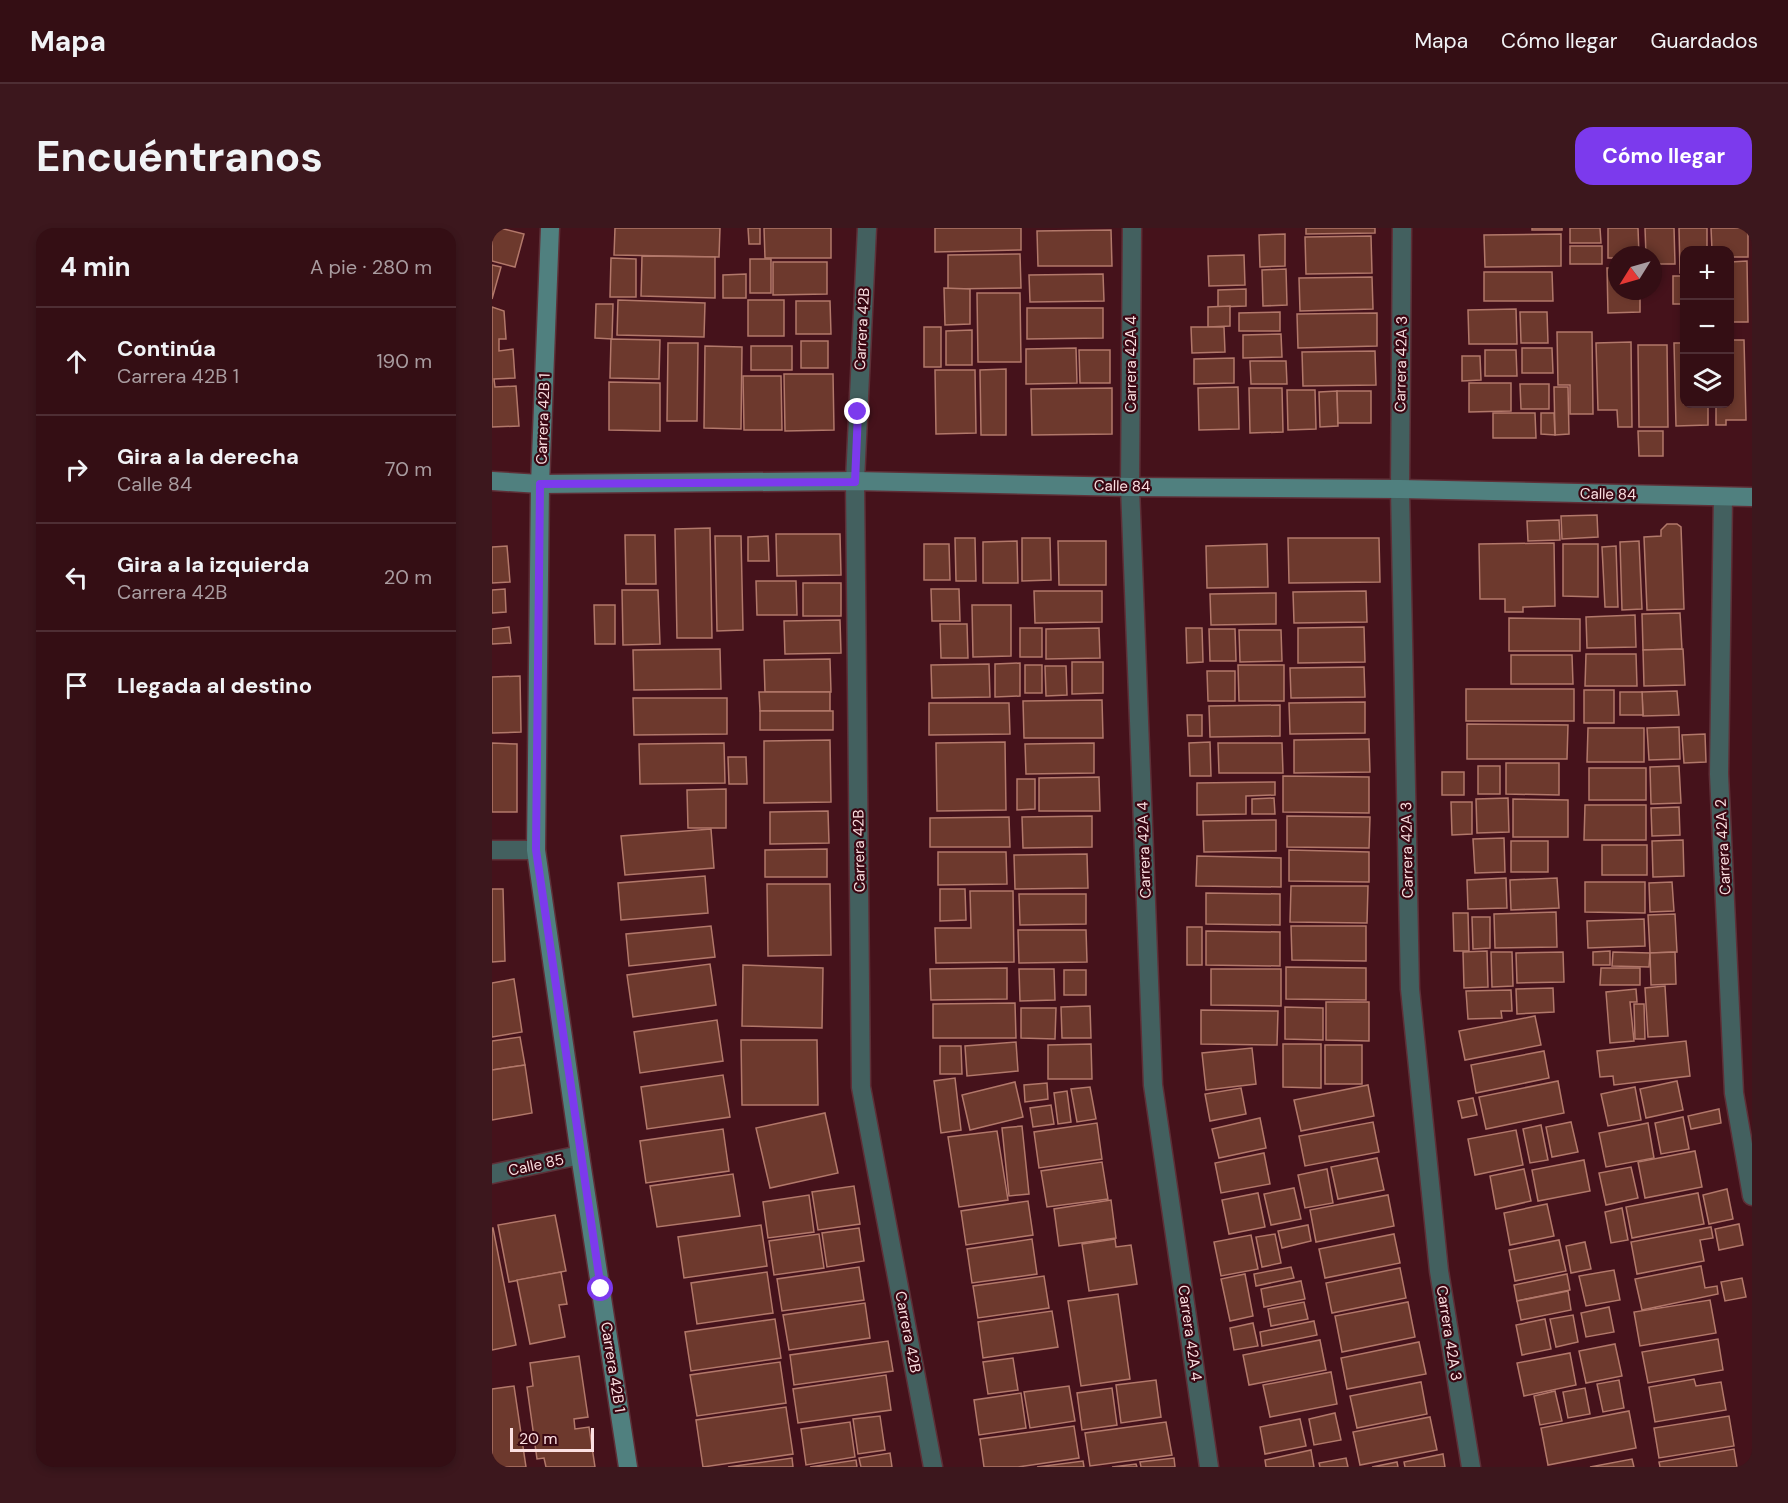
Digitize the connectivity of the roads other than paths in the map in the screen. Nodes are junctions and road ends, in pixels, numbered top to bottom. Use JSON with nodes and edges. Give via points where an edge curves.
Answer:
{"nodes":[{"id":1,"x":550,"y":228,"type":"edge"},
{"id":2,"x":867,"y":228,"type":"edge"},
{"id":3,"x":1132,"y":228,"type":"edge"},
{"id":4,"x":1402,"y":228,"type":"edge"},
{"id":5,"x":492,"y":481,"type":"edge"},
{"id":6,"x":855,"y":482,"type":"junction"},
{"id":7,"x":540,"y":484,"type":"junction"},
{"id":8,"x":1130,"y":487,"type":"junction"},
{"id":9,"x":1400,"y":489,"type":"junction"},
{"id":10,"x":1752,"y":496,"type":"edge"},
{"id":11,"x":1723,"y":497,"type":"junction"},
{"id":12,"x":492,"y":850,"type":"edge"},
{"id":13,"x":536,"y":850,"type":"junction"},
{"id":14,"x":580,"y":1155,"type":"junction"},
{"id":15,"x":492,"y":1174,"type":"edge"},
{"id":16,"x":1752,"y":1196,"type":"edge"},
{"id":17,"x":628,"y":1467,"type":"edge"},
{"id":18,"x":933,"y":1467,"type":"edge"},
{"id":19,"x":1209,"y":1467,"type":"edge"},
{"id":20,"x":1471,"y":1467,"type":"edge"}],
"edges":[{"from":1,"to":7,"type":"street","name":"Carrera 42B 1"},
{"from":2,"to":6,"type":"street","name":"Carrera 42B"},
{"from":3,"to":8,"type":"street","name":"Carrera 42A 4"},
{"from":4,"to":9,"type":"street","name":"Carrera 42A 3"},
{"from":5,"to":7,"type":"street","name":"Calle 84"},
{"from":6,"to":7,"type":"street","name":"Calle 84"},
{"from":6,"to":8,"type":"street","name":"Calle 84"},
{"from":6,"to":18,"type":"street","name":"Carrera 42B","via":[[861,1087]]},
{"from":7,"to":13,"type":"street","name":"Carrera 42B 1"},
{"from":8,"to":9,"type":"street","name":"Calle 84"},
{"from":8,"to":19,"type":"street","name":"Carrera 42A 4","via":[[1153,1085]]},
{"from":9,"to":11,"type":"street","name":"Calle 84"},
{"from":9,"to":20,"type":"street","name":"Carrera 42A 3","via":[[1410,989],[1439,1272]]},
{"from":10,"to":11,"type":"street","name":"Calle 84"},
{"from":11,"to":16,"type":"street","name":"Carrera 42A 2","via":[[1719,774],[1734,1093]]},
{"from":12,"to":13,"type":"street"},
{"from":13,"to":14,"type":"street","name":"Carrera 42B 1"},
{"from":14,"to":15,"type":"street","name":"Calle 85"},
{"from":14,"to":17,"type":"street","name":"Carrera 42B 1"}]}
